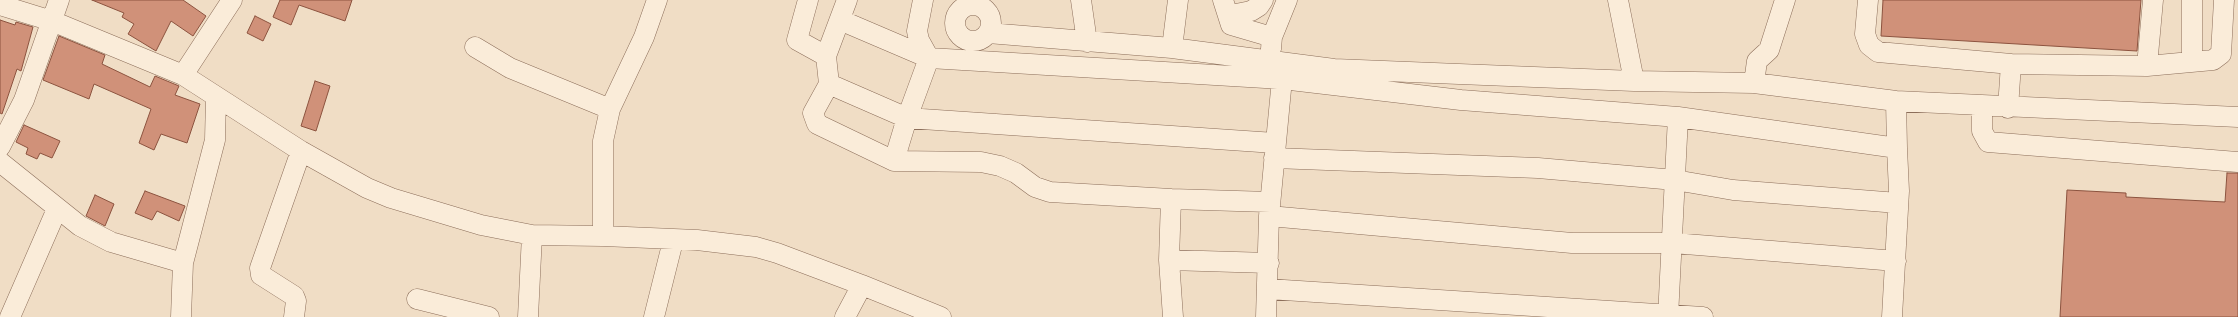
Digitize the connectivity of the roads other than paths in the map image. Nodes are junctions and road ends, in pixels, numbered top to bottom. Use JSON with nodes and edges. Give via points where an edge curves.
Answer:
{"nodes":[{"id":1,"x":59,"y":0,"type":"edge"},
{"id":2,"x":232,"y":0,"type":"edge"},
{"id":3,"x":657,"y":0,"type":"edge"},
{"id":4,"x":808,"y":0,"type":"edge"},
{"id":5,"x":847,"y":0,"type":"edge"},
{"id":6,"x":923,"y":0,"type":"edge"},
{"id":7,"x":1081,"y":0,"type":"edge"},
{"id":8,"x":1178,"y":0,"type":"edge"},
{"id":9,"x":1263,"y":0,"type":"edge"},
{"id":10,"x":1287,"y":0,"type":"edge"},
{"id":11,"x":1618,"y":0,"type":"edge"},
{"id":12,"x":1785,"y":0,"type":"edge"},
{"id":13,"x":1868,"y":0,"type":"edge"},
{"id":14,"x":2153,"y":0,"type":"edge"},
{"id":15,"x":2192,"y":0,"type":"edge"},
{"id":16,"x":2224,"y":0,"type":"edge"},
{"id":17,"x":976,"y":2,"type":"edge"},
{"id":18,"x":0,"y":5,"type":"edge"},
{"id":19,"x":1233,"y":10,"type":"edge"},
{"id":20,"x":840,"y":20,"type":"junction"},
{"id":21,"x":52,"y":21,"type":"junction"},
{"id":22,"x":988,"y":33,"type":"junction"},
{"id":23,"x":1272,"y":37,"type":"junction"},
{"id":24,"x":1088,"y":42,"type":"junction"},
{"id":25,"x":475,"y":47,"type":"dead end"},
{"id":26,"x":1172,"y":48,"type":"junction"},
{"id":27,"x":826,"y":56,"type":"junction"},
{"id":28,"x":929,"y":58,"type":"junction"},
{"id":29,"x":1270,"y":61,"type":"junction"},
{"id":30,"x":2192,"y":62,"type":"junction"},
{"id":31,"x":2011,"y":64,"type":"junction"},
{"id":32,"x":2147,"y":66,"type":"junction"},
{"id":33,"x":182,"y":75,"type":"junction"},
{"id":34,"x":1282,"y":79,"type":"junction"},
{"id":35,"x":1634,"y":82,"type":"junction"},
{"id":36,"x":1754,"y":83,"type":"junction"},
{"id":37,"x":829,"y":84,"type":"junction"},
{"id":38,"x":216,"y":97,"type":"junction"},
{"id":39,"x":1896,"y":101,"type":"junction"},
{"id":40,"x":1982,"y":106,"type":"junction"},
{"id":41,"x":2008,"y":108,"type":"junction"},
{"id":42,"x":610,"y":109,"type":"junction"},
{"id":43,"x":907,"y":118,"type":"junction"},
{"id":44,"x":1678,"y":118,"type":"junction"},
{"id":45,"x":2238,"y":118,"type":"edge"},
{"id":46,"x":0,"y":147,"type":"edge"},
{"id":47,"x":1897,"y":148,"type":"junction"},
{"id":48,"x":1274,"y":150,"type":"junction"},
{"id":49,"x":301,"y":151,"type":"junction"},
{"id":50,"x":894,"y":161,"type":"junction"},
{"id":51,"x":0,"y":162,"type":"edge"},
{"id":52,"x":2238,"y":162,"type":"edge"},
{"id":53,"x":1675,"y":180,"type":"junction"},
{"id":54,"x":1171,"y":199,"type":"junction"},
{"id":55,"x":1898,"y":203,"type":"junction"},
{"id":56,"x":57,"y":209,"type":"junction"},
{"id":57,"x":1269,"y":209,"type":"junction"},
{"id":58,"x":532,"y":235,"type":"junction"},
{"id":59,"x":603,"y":236,"type":"junction"},
{"id":60,"x":673,"y":241,"type":"junction"},
{"id":61,"x":1673,"y":243,"type":"junction"},
{"id":62,"x":1169,"y":260,"type":"junction"},
{"id":63,"x":1896,"y":261,"type":"junction"},
{"id":64,"x":183,"y":263,"type":"junction"},
{"id":65,"x":1269,"y":263,"type":"junction"},
{"id":66,"x":862,"y":285,"type":"junction"},
{"id":67,"x":1268,"y":289,"type":"junction"},
{"id":68,"x":417,"y":299,"type":"dead end"},
{"id":69,"x":1668,"y":316,"type":"edge"},
{"id":70,"x":10,"y":317,"type":"edge"},
{"id":71,"x":181,"y":317,"type":"edge"},
{"id":72,"x":294,"y":317,"type":"edge"},
{"id":73,"x":489,"y":317,"type":"edge"},
{"id":74,"x":528,"y":317,"type":"edge"},
{"id":75,"x":654,"y":317,"type":"edge"},
{"id":76,"x":845,"y":317,"type":"edge"},
{"id":77,"x":941,"y":317,"type":"edge"},
{"id":78,"x":1173,"y":317,"type":"edge"},
{"id":79,"x":1266,"y":317,"type":"edge"},
{"id":80,"x":1704,"y":317,"type":"edge"},
{"id":81,"x":1892,"y":317,"type":"edge"}],
"edges":[{"from":1,"to":21,"type":"street"},
{"from":2,"to":33,"type":"street"},
{"from":3,"to":42,"type":"street","via":[[644,37]]},
{"from":4,"to":27,"type":"street","via":[[797,40]]},
{"from":5,"to":20,"type":"street"},
{"from":6,"to":28,"type":"street","via":[[917,31]]},
{"from":7,"to":24,"type":"street"},
{"from":8,"to":26,"type":"street"},
{"from":9,"to":19,"type":"street","via":[[1251,11]]},
{"from":10,"to":23,"type":"street"},
{"from":11,"to":35,"type":"street"},
{"from":12,"to":36,"type":"street","via":[[1769,50],[1757,61]]},
{"from":13,"to":31,"type":"street","via":[[1865,34],[1869,45],[1878,52]]},
{"from":14,"to":32,"type":"street"},
{"from":15,"to":30,"type":"street"},
{"from":16,"to":30,"type":"street","via":[[2221,54],[2213,60]]},
{"from":17,"to":22,"type":"street","via":[[989,15],[991,21]]},
{"from":17,"to":22,"type":"street","via":[[964,7],[957,14],[956,30],[964,38],[974,41]]},
{"from":18,"to":21,"type":"street"},
{"from":19,"to":23,"type":"street"},
{"from":20,"to":27,"type":"street"},
{"from":20,"to":28,"type":"street"},
{"from":21,"to":33,"type":"street"},
{"from":21,"to":46,"type":"street","via":[[24,100]]},
{"from":22,"to":24,"type":"street"},
{"from":23,"to":29,"type":"street"},
{"from":24,"to":26,"type":"street"},
{"from":25,"to":42,"type":"street","via":[[510,68]]},
{"from":26,"to":29,"type":"street"},
{"from":27,"to":37,"type":"street"},
{"from":28,"to":34,"type":"street"},
{"from":28,"to":43,"type":"street"},
{"from":29,"to":35,"type":"street","via":[[1334,69]]},
{"from":30,"to":32,"type":"street"},
{"from":31,"to":32,"type":"street"},
{"from":31,"to":41,"type":"street"},
{"from":33,"to":38,"type":"street"},
{"from":34,"to":44,"type":"street","via":[[1461,100]]},
{"from":34,"to":48,"type":"street"},
{"from":35,"to":36,"type":"street"},
{"from":36,"to":39,"type":"street"},
{"from":37,"to":43,"type":"street"},
{"from":37,"to":50,"type":"street","via":[[812,113],[817,124]]},
{"from":38,"to":49,"type":"street"},
{"from":38,"to":64,"type":"street","via":[[215,140]]},
{"from":39,"to":40,"type":"street"},
{"from":39,"to":47,"type":"street"},
{"from":40,"to":41,"type":"street"},
{"from":40,"to":52,"type":"street","via":[[1982,131],[1988,142]]},
{"from":41,"to":45,"type":"street"},
{"from":42,"to":59,"type":"street","via":[[602,150]]},
{"from":43,"to":48,"type":"street"},
{"from":43,"to":50,"type":"street"},
{"from":44,"to":47,"type":"street"},
{"from":44,"to":53,"type":"street"},
{"from":47,"to":55,"type":"street"},
{"from":48,"to":53,"type":"street"},
{"from":48,"to":57,"type":"street"},
{"from":49,"to":58,"type":"street","via":[[367,188],[391,198],[481,225]]},
{"from":49,"to":72,"type":"street","via":[[260,268],[261,275],[294,296]]},
{"from":50,"to":54,"type":"street","via":[[981,162],[1000,166],[1016,173],[1035,187],[1050,192]]},
{"from":51,"to":56,"type":"street"},
{"from":53,"to":55,"type":"street","via":[[1733,190]]},
{"from":53,"to":61,"type":"street"},
{"from":54,"to":57,"type":"street"},
{"from":54,"to":62,"type":"street"},
{"from":55,"to":63,"type":"street"},
{"from":56,"to":64,"type":"street","via":[[80,226],[111,242]]},
{"from":56,"to":70,"type":"street"},
{"from":57,"to":61,"type":"street","via":[[1572,243]]},
{"from":57,"to":65,"type":"street"},
{"from":58,"to":59,"type":"street"},
{"from":58,"to":74,"type":"street"},
{"from":59,"to":60,"type":"street"},
{"from":60,"to":66,"type":"street","via":[[697,240],[756,247]]},
{"from":60,"to":75,"type":"street"},
{"from":61,"to":63,"type":"street"},
{"from":61,"to":69,"type":"street"},
{"from":62,"to":65,"type":"street"},
{"from":62,"to":78,"type":"street"},
{"from":63,"to":81,"type":"street"},
{"from":64,"to":71,"type":"street"},
{"from":65,"to":67,"type":"street"},
{"from":66,"to":76,"type":"street"},
{"from":66,"to":77,"type":"street"},
{"from":67,"to":69,"type":"street"},
{"from":67,"to":79,"type":"street"},
{"from":68,"to":73,"type":"street"},
{"from":69,"to":80,"type":"street"}]}
